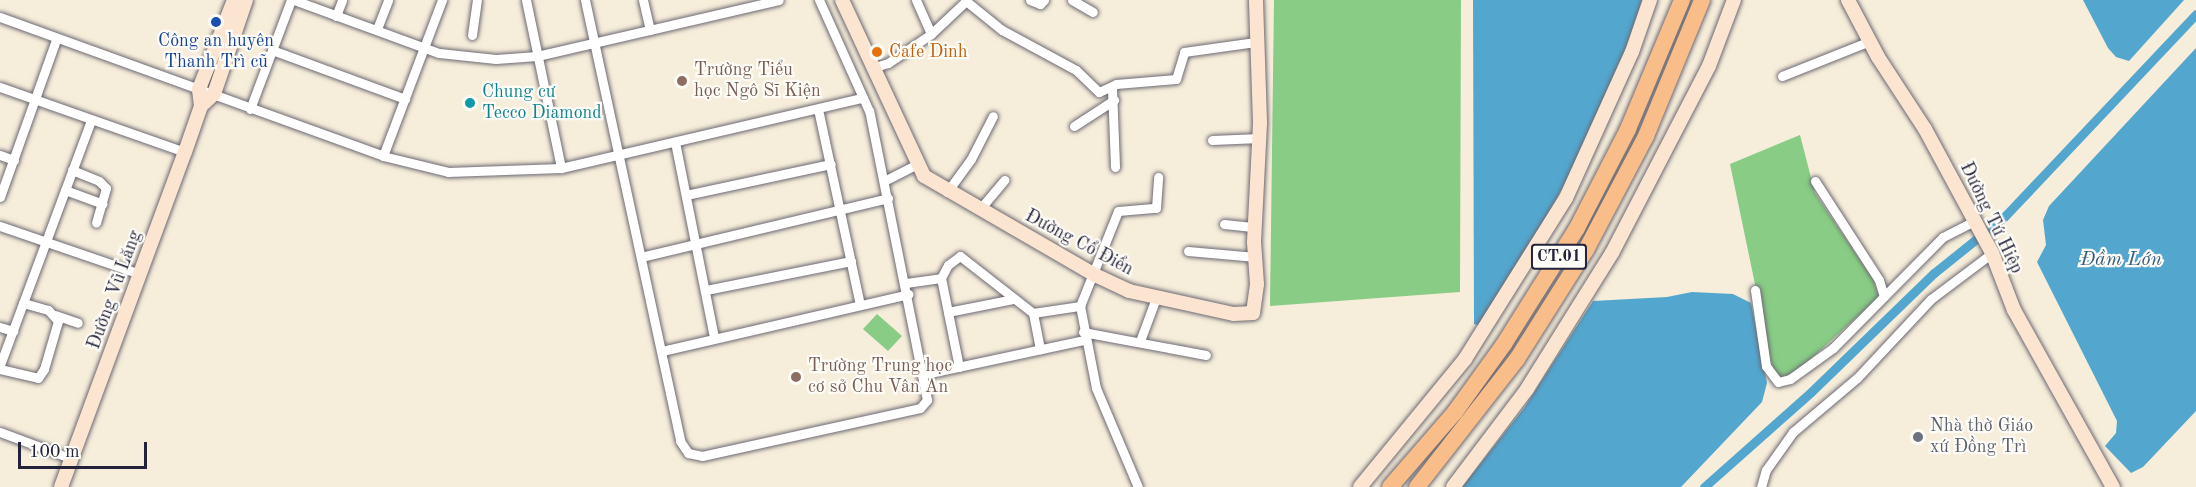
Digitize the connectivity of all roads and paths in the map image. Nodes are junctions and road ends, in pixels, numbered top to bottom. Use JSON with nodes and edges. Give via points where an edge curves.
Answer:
{"nodes":[{"id":1,"x":234,"y":0,"type":"edge"},
{"id":2,"x":246,"y":0,"type":"edge"},
{"id":3,"x":292,"y":0,"type":"edge"},
{"id":4,"x":342,"y":0,"type":"edge"},
{"id":5,"x":388,"y":0,"type":"edge"},
{"id":6,"x":442,"y":0,"type":"edge"},
{"id":7,"x":477,"y":0,"type":"edge"},
{"id":8,"x":526,"y":0,"type":"edge"},
{"id":9,"x":585,"y":0,"type":"edge"},
{"id":10,"x":643,"y":0,"type":"edge"},
{"id":11,"x":779,"y":0,"type":"edge"},
{"id":12,"x":819,"y":0,"type":"edge"},
{"id":13,"x":842,"y":0,"type":"edge"},
{"id":14,"x":916,"y":0,"type":"edge"},
{"id":15,"x":1030,"y":0,"type":"edge"},
{"id":16,"x":1044,"y":0,"type":"edge"},
{"id":17,"x":1072,"y":0,"type":"edge"},
{"id":18,"x":1256,"y":0,"type":"edge"},
{"id":19,"x":1650,"y":0,"type":"edge"},
{"id":20,"x":1682,"y":0,"type":"edge"},
{"id":21,"x":1702,"y":0,"type":"edge"},
{"id":22,"x":1734,"y":0,"type":"edge"},
{"id":23,"x":1848,"y":0,"type":"edge"},
{"id":24,"x":767,"y":1,"type":"edge"},
{"id":25,"x":966,"y":1,"type":"edge"},
{"id":26,"x":1093,"y":12,"type":"dead end"},
{"id":27,"x":336,"y":16,"type":"junction"},
{"id":28,"x":0,"y":17,"type":"edge"},
{"id":29,"x":376,"y":29,"type":"junction"},
{"id":30,"x":650,"y":30,"type":"junction"},
{"id":31,"x":931,"y":34,"type":"junction"},
{"id":32,"x":472,"y":35,"type":"dead end"},
{"id":33,"x":56,"y":40,"type":"junction"},
{"id":34,"x":1870,"y":41,"type":"junction"},
{"id":35,"x":1255,"y":42,"type":"junction"},
{"id":36,"x":593,"y":43,"type":"junction"},
{"id":37,"x":424,"y":47,"type":"junction"},
{"id":38,"x":272,"y":50,"type":"junction"},
{"id":39,"x":537,"y":56,"type":"junction"},
{"id":40,"x":871,"y":68,"type":"junction"},
{"id":41,"x":1782,"y":76,"type":"dead end"},
{"id":42,"x":0,"y":87,"type":"edge"},
{"id":43,"x":1112,"y":88,"type":"junction"},
{"id":44,"x":199,"y":89,"type":"junction"},
{"id":45,"x":214,"y":94,"type":"junction"},
{"id":46,"x":863,"y":98,"type":"junction"},
{"id":47,"x":36,"y":99,"type":"junction"},
{"id":48,"x":405,"y":99,"type":"junction"},
{"id":49,"x":1114,"y":100,"type":"junction"},
{"id":50,"x":201,"y":106,"type":"junction"},
{"id":51,"x":250,"y":108,"type":"junction"},
{"id":52,"x":818,"y":108,"type":"junction"},
{"id":53,"x":993,"y":116,"type":"dead end"},
{"id":54,"x":91,"y":120,"type":"junction"},
{"id":55,"x":1074,"y":126,"type":"dead end"},
{"id":56,"x":1260,"y":138,"type":"junction"},
{"id":57,"x":1212,"y":140,"type":"dead end"},
{"id":58,"x":675,"y":142,"type":"junction"},
{"id":59,"x":185,"y":152,"type":"junction"},
{"id":60,"x":0,"y":155,"type":"edge"},
{"id":61,"x":617,"y":155,"type":"junction"},
{"id":62,"x":383,"y":156,"type":"junction"},
{"id":63,"x":14,"y":160,"type":"junction"},
{"id":64,"x":831,"y":164,"type":"junction"},
{"id":65,"x":918,"y":164,"type":"junction"},
{"id":66,"x":1115,"y":167,"type":"dead end"},
{"id":67,"x":561,"y":168,"type":"junction"},
{"id":68,"x":72,"y":170,"type":"junction"},
{"id":69,"x":1158,"y":177,"type":"dead end"},
{"id":70,"x":1004,"y":180,"type":"dead end"},
{"id":71,"x":884,"y":181,"type":"junction"},
{"id":72,"x":1815,"y":182,"type":"dead end"},
{"id":73,"x":65,"y":190,"type":"junction"},
{"id":74,"x":947,"y":192,"type":"junction"},
{"id":75,"x":686,"y":195,"type":"junction"},
{"id":76,"x":0,"y":197,"type":"edge"},
{"id":77,"x":888,"y":198,"type":"junction"},
{"id":78,"x":103,"y":204,"type":"junction"},
{"id":79,"x":841,"y":209,"type":"junction"},
{"id":80,"x":980,"y":209,"type":"junction"},
{"id":81,"x":96,"y":223,"type":"dead end"},
{"id":82,"x":1224,"y":224,"type":"dead end"},
{"id":83,"x":1977,"y":225,"type":"junction"},
{"id":84,"x":0,"y":226,"type":"edge"},
{"id":85,"x":1255,"y":227,"type":"junction"},
{"id":86,"x":46,"y":242,"type":"junction"},
{"id":87,"x":696,"y":243,"type":"junction"},
{"id":88,"x":1188,"y":251,"type":"dead end"},
{"id":89,"x":1991,"y":251,"type":"junction"},
{"id":90,"x":641,"y":257,"type":"junction"},
{"id":91,"x":1256,"y":257,"type":"junction"},
{"id":92,"x":851,"y":261,"type":"junction"},
{"id":93,"x":140,"y":274,"type":"junction"},
{"id":94,"x":1095,"y":275,"type":"junction"},
{"id":95,"x":941,"y":278,"type":"junction"},
{"id":96,"x":906,"y":283,"type":"junction"},
{"id":97,"x":706,"y":290,"type":"junction"},
{"id":98,"x":1755,"y":290,"type":"dead end"},
{"id":99,"x":909,"y":294,"type":"junction"},
{"id":100,"x":1884,"y":296,"type":"junction"},
{"id":101,"x":1156,"y":298,"type":"junction"},
{"id":102,"x":1012,"y":299,"type":"junction"},
{"id":103,"x":23,"y":303,"type":"junction"},
{"id":104,"x":860,"y":305,"type":"junction"},
{"id":105,"x":1080,"y":306,"type":"junction"},
{"id":106,"x":948,"y":312,"type":"junction"},
{"id":107,"x":1033,"y":313,"type":"junction"},
{"id":108,"x":55,"y":315,"type":"junction"},
{"id":109,"x":78,"y":323,"type":"dead end"},
{"id":110,"x":0,"y":327,"type":"edge"},
{"id":111,"x":12,"y":331,"type":"junction"},
{"id":112,"x":1084,"y":336,"type":"junction"},
{"id":113,"x":714,"y":337,"type":"junction"},
{"id":114,"x":1140,"y":341,"type":"junction"},
{"id":115,"x":1040,"y":349,"type":"junction"},
{"id":116,"x":662,"y":351,"type":"junction"},
{"id":117,"x":1206,"y":355,"type":"dead end"},
{"id":118,"x":0,"y":365,"type":"edge"},
{"id":119,"x":959,"y":367,"type":"junction"},
{"id":120,"x":0,"y":369,"type":"edge"},
{"id":121,"x":925,"y":374,"type":"junction"},
{"id":122,"x":0,"y":432,"type":"edge"},
{"id":123,"x":70,"y":458,"type":"junction"},
{"id":124,"x":61,"y":487,"type":"edge"},
{"id":125,"x":1138,"y":487,"type":"edge"},
{"id":126,"x":1360,"y":487,"type":"edge"},
{"id":127,"x":1390,"y":487,"type":"edge"},
{"id":128,"x":1417,"y":487,"type":"edge"},
{"id":129,"x":1452,"y":487,"type":"edge"},
{"id":130,"x":1761,"y":487,"type":"edge"},
{"id":131,"x":2113,"y":487,"type":"edge"}],
"edges":[{"from":1,"to":44,"type":"street","name":"Đường Vũ Lăng"},
{"from":2,"to":45,"type":"street","name":"Đường Vũ Lăng"},
{"from":3,"to":27,"type":"street"},
{"from":3,"to":38,"type":"street"},
{"from":4,"to":27,"type":"street"},
{"from":5,"to":29,"type":"street"},
{"from":6,"to":37,"type":"street"},
{"from":7,"to":32,"type":"street"},
{"from":8,"to":39,"type":"street"},
{"from":9,"to":36,"type":"street"},
{"from":10,"to":30,"type":"street"},
{"from":11,"to":24,"type":"street"},
{"from":12,"to":46,"type":"street"},
{"from":13,"to":40,"type":"street","name":"Đường Cổ Điển"},
{"from":14,"to":31,"type":"street"},
{"from":15,"to":16,"type":"street","via":[[1040,4]]},
{"from":17,"to":26,"type":"street"},
{"from":18,"to":35,"type":"street","name":"Đường Cổ Điển"},
{"from":19,"to":126,"type":"street","via":[[1632,52],[1566,198],[1465,359]]},
{"from":20,"to":127,"type":"highway","number":"CT.01","via":[[1628,129],[1577,228],[1504,344],[1455,412]]},
{"from":21,"to":128,"type":"highway","number":"CT.01","via":[[1646,136],[1586,250],[1517,359]]},
{"from":22,"to":129,"type":"street","via":[[1708,66],[1617,245],[1527,389]]},
{"from":23,"to":34,"type":"street","name":"Đường Tứ Hiệp"},
{"from":24,"to":30,"type":"street"},
{"from":25,"to":31,"type":"street"},
{"from":25,"to":43,"type":"street","via":[[1002,30],[1076,70],[1099,92]]},
{"from":27,"to":29,"type":"street"},
{"from":28,"to":33,"type":"street"},
{"from":29,"to":37,"type":"street"},
{"from":30,"to":36,"type":"street"},
{"from":31,"to":40,"type":"street","via":[[888,63]]},
{"from":33,"to":44,"type":"street"},
{"from":33,"to":47,"type":"street"},
{"from":34,"to":41,"type":"street"},
{"from":34,"to":83,"type":"street","name":"Đường Tứ Hiệp","via":[[1925,129]]},
{"from":35,"to":43,"type":"street","via":[[1184,52],[1176,79],[1116,84]]},
{"from":35,"to":56,"type":"street","name":"Đường Cổ Điển"},
{"from":36,"to":39,"type":"street"},
{"from":36,"to":61,"type":"street"},
{"from":37,"to":39,"type":"street","via":[[465,58]]},
{"from":37,"to":48,"type":"street"},
{"from":38,"to":48,"type":"street"},
{"from":38,"to":51,"type":"street"},
{"from":39,"to":67,"type":"street"},
{"from":40,"to":65,"type":"street","name":"Đường Cổ Điển"},
{"from":42,"to":47,"type":"street"},
{"from":43,"to":49,"type":"street"},
{"from":44,"to":45,"type":"street"},
{"from":44,"to":50,"type":"street","name":"Đường Vũ Lăng"},
{"from":45,"to":50,"type":"street","name":"Đường Vũ Lăng"},
{"from":45,"to":51,"type":"street"},
{"from":46,"to":52,"type":"street"},
{"from":46,"to":71,"type":"street"},
{"from":47,"to":54,"type":"street"},
{"from":47,"to":63,"type":"street"},
{"from":48,"to":62,"type":"street"},
{"from":49,"to":55,"type":"street"},
{"from":49,"to":66,"type":"street"},
{"from":50,"to":59,"type":"street","name":"Đường Vũ Lăng"},
{"from":51,"to":62,"type":"street"},
{"from":52,"to":58,"type":"street"},
{"from":52,"to":64,"type":"street"},
{"from":53,"to":74,"type":"street","via":[[971,159]]},
{"from":54,"to":59,"type":"street"},
{"from":54,"to":68,"type":"street"},
{"from":56,"to":57,"type":"street"},
{"from":56,"to":85,"type":"street","name":"Đường Cổ Điển"},
{"from":58,"to":61,"type":"street"},
{"from":58,"to":75,"type":"street"},
{"from":59,"to":93,"type":"street","name":"Đường Vũ Lăng"},
{"from":60,"to":63,"type":"street"},
{"from":61,"to":67,"type":"street"},
{"from":61,"to":90,"type":"street"},
{"from":62,"to":67,"type":"street","via":[[448,172]]},
{"from":63,"to":76,"type":"street"},
{"from":64,"to":75,"type":"street"},
{"from":64,"to":79,"type":"street"},
{"from":65,"to":71,"type":"street"},
{"from":65,"to":74,"type":"street","name":"Đường Cổ Điển","via":[[924,176]]},
{"from":68,"to":73,"type":"street"},
{"from":68,"to":78,"type":"street","via":[[103,183],[108,193]]},
{"from":69,"to":94,"type":"street","via":[[1156,208],[1118,211]]},
{"from":70,"to":80,"type":"street"},
{"from":71,"to":77,"type":"street"},
{"from":72,"to":100,"type":"street","via":[[1879,280]]},
{"from":73,"to":78,"type":"street"},
{"from":73,"to":86,"type":"street"},
{"from":74,"to":80,"type":"street","name":"Đường Cổ Điển"},
{"from":75,"to":87,"type":"street"},
{"from":77,"to":79,"type":"street"},
{"from":77,"to":96,"type":"street"},
{"from":78,"to":81,"type":"street"},
{"from":79,"to":87,"type":"street"},
{"from":79,"to":92,"type":"street"},
{"from":80,"to":94,"type":"street","name":"Đường Cổ Điển"},
{"from":82,"to":85,"type":"street"},
{"from":83,"to":89,"type":"street","name":"Đường Tứ Hiệp"},
{"from":83,"to":100,"type":"street","via":[[1943,237]]},
{"from":84,"to":86,"type":"street"},
{"from":85,"to":91,"type":"street","name":"Đường Cổ Điển"},
{"from":86,"to":93,"type":"street"},
{"from":86,"to":103,"type":"street"},
{"from":87,"to":90,"type":"street"},
{"from":87,"to":97,"type":"street"},
{"from":88,"to":91,"type":"street"},
{"from":89,"to":130,"type":"street","via":[[1931,298],[1857,378],[1793,432],[1766,470]]},
{"from":89,"to":131,"type":"street","name":"Đường Tứ Hiệp","via":[[2014,310]]},
{"from":90,"to":116,"type":"street"},
{"from":91,"to":101,"type":"street","name":"Đường Cổ Điển","via":[[1253,313],[1234,314]]},
{"from":92,"to":97,"type":"street"},
{"from":92,"to":104,"type":"street"},
{"from":93,"to":123,"type":"street","name":"Đường Vũ Lăng"},
{"from":94,"to":101,"type":"street","name":"Đường Cổ Điển"},
{"from":94,"to":105,"type":"street"},
{"from":95,"to":96,"type":"street"},
{"from":95,"to":102,"type":"street","via":[[948,265],[964,257]]},
{"from":95,"to":106,"type":"street"},
{"from":96,"to":99,"type":"street"},
{"from":97,"to":113,"type":"street"},
{"from":98,"to":100,"type":"street","via":[[1766,366],[1778,382],[1790,380],[1817,362]]},
{"from":99,"to":104,"type":"street"},
{"from":99,"to":121,"type":"street"},
{"from":101,"to":114,"type":"street"},
{"from":102,"to":106,"type":"street"},
{"from":102,"to":107,"type":"street"},
{"from":103,"to":108,"type":"street"},
{"from":103,"to":111,"type":"street"},
{"from":104,"to":113,"type":"street"},
{"from":105,"to":107,"type":"street"},
{"from":105,"to":112,"type":"street"},
{"from":106,"to":119,"type":"street"},
{"from":107,"to":115,"type":"street"},
{"from":108,"to":109,"type":"street"},
{"from":108,"to":120,"type":"street","via":[[58,321],[41,375],[28,378]]},
{"from":110,"to":111,"type":"street"},
{"from":111,"to":118,"type":"street"},
{"from":112,"to":114,"type":"street"},
{"from":112,"to":115,"type":"street"},
{"from":112,"to":125,"type":"street","via":[[1096,388]]},
{"from":113,"to":116,"type":"street"},
{"from":114,"to":117,"type":"street"},
{"from":115,"to":119,"type":"street"},
{"from":116,"to":121,"type":"street","via":[[680,441],[688,453],[702,456],[920,408],[927,400]]},
{"from":119,"to":121,"type":"street"},
{"from":122,"to":123,"type":"street"},
{"from":123,"to":124,"type":"street","name":"Đường Vũ Lăng"}]}
